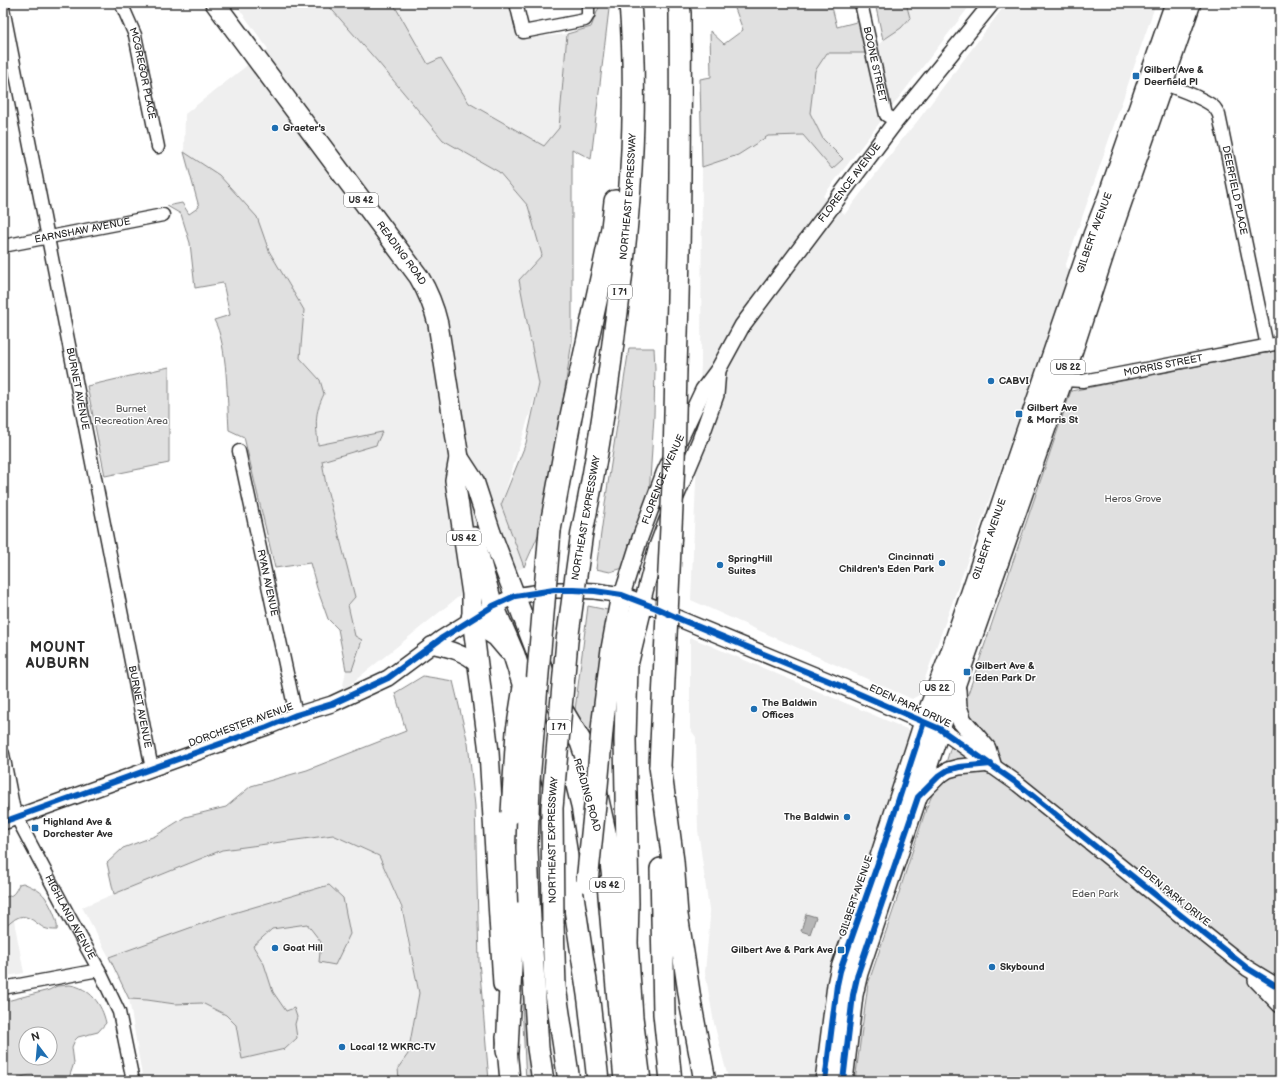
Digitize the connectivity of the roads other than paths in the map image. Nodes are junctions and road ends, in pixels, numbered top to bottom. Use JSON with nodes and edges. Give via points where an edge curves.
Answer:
{"nodes":[{"id":1,"x":121,"y":3,"type":"edge"},
{"id":2,"x":215,"y":3,"type":"edge"},
{"id":3,"x":516,"y":3,"type":"edge"},
{"id":4,"x":588,"y":3,"type":"edge"},
{"id":5,"x":630,"y":3,"type":"edge"},
{"id":6,"x":679,"y":3,"type":"edge"},
{"id":7,"x":861,"y":3,"type":"edge"},
{"id":8,"x":992,"y":3,"type":"edge"},
{"id":9,"x":1175,"y":3,"type":"edge"},
{"id":10,"x":1191,"y":3,"type":"edge"},
{"id":11,"x":3,"y":8,"type":"edge"},
{"id":12,"x":634,"y":50,"type":"junction"},
{"id":13,"x":1156,"y":81,"type":"junction"},
{"id":14,"x":896,"y":121,"type":"junction"},
{"id":15,"x":158,"y":147,"type":"dead end"},
{"id":16,"x":163,"y":215,"type":"dead end"},
{"id":17,"x":48,"y":237,"type":"junction"},
{"id":18,"x":3,"y":246,"type":"edge"},
{"id":19,"x":1280,"y":343,"type":"edge"},
{"id":20,"x":1267,"y":346,"type":"junction"},
{"id":21,"x":718,"y":370,"type":"junction"},
{"id":22,"x":1054,"y":378,"type":"junction"},
{"id":23,"x":239,"y":451,"type":"dead end"},
{"id":24,"x":459,"y":458,"type":"junction"},
{"id":25,"x":457,"y":496,"type":"junction"},
{"id":26,"x":550,"y":530,"type":"junction"},
{"id":27,"x":622,"y":595,"type":"junction"},
{"id":28,"x":515,"y":596,"type":"junction"},
{"id":29,"x":642,"y":603,"type":"junction"},
{"id":30,"x":493,"y":606,"type":"junction"},
{"id":31,"x":472,"y":618,"type":"junction"},
{"id":32,"x":431,"y":645,"type":"junction"},
{"id":33,"x":514,"y":655,"type":"junction"},
{"id":34,"x":478,"y":665,"type":"junction"},
{"id":35,"x":956,"y":688,"type":"junction"},
{"id":36,"x":553,"y":696,"type":"junction"},
{"id":37,"x":296,"y":715,"type":"junction"},
{"id":38,"x":932,"y":726,"type":"junction"},
{"id":39,"x":3,"y":754,"type":"edge"},
{"id":40,"x":991,"y":764,"type":"junction"},
{"id":41,"x":660,"y":766,"type":"junction"},
{"id":42,"x":152,"y":769,"type":"junction"},
{"id":43,"x":918,"y":796,"type":"junction"},
{"id":44,"x":10,"y":820,"type":"edge"},
{"id":45,"x":581,"y":943,"type":"junction"},
{"id":46,"x":627,"y":943,"type":"junction"},
{"id":47,"x":100,"y":970,"type":"junction"},
{"id":48,"x":1250,"y":970,"type":"junction"},
{"id":49,"x":3,"y":988,"type":"edge"},
{"id":50,"x":1280,"y":988,"type":"edge"},
{"id":51,"x":1280,"y":1005,"type":"edge"},
{"id":52,"x":507,"y":1052,"type":"junction"},
{"id":53,"x":133,"y":1081,"type":"edge"},
{"id":54,"x":510,"y":1081,"type":"edge"},
{"id":55,"x":543,"y":1081,"type":"edge"},
{"id":56,"x":569,"y":1081,"type":"edge"},
{"id":57,"x":598,"y":1081,"type":"edge"},
{"id":58,"x":624,"y":1081,"type":"edge"},
{"id":59,"x":640,"y":1081,"type":"edge"},
{"id":60,"x":671,"y":1081,"type":"edge"},
{"id":61,"x":705,"y":1081,"type":"edge"},
{"id":62,"x":825,"y":1081,"type":"edge"},
{"id":63,"x":843,"y":1081,"type":"edge"}],
"edges":[{"from":1,"to":15,"type":"street","name":"MCGREGOR PLACE","via":[[135,35]]},
{"from":2,"to":24,"type":"main road","name":"READING ROAD","number":"US 42","via":[[427,290],[438,324]]},
{"from":3,"to":4,"type":"street","via":[[522,32],[585,20]]},
{"from":5,"to":12,"type":"highway","name":"NORTHEAST EXPRESSWAY","number":"I 71"},
{"from":6,"to":41,"type":"highway","bridge":true,"via":[[680,243],[674,469]]},
{"from":7,"to":14,"type":"street","name":"BOONE STREET","via":[[886,115]]},
{"from":8,"to":14,"type":"street","name":"FLORENCE AVENUE"},
{"from":9,"to":13,"type":"main road","name":"GILBERT AVENUE","number":"US 22"},
{"from":10,"to":13,"type":"main road","name":"GILBERT AVENUE","number":"US 22"},
{"from":11,"to":17,"type":"street","name":"BURNET AVENUE"},
{"from":12,"to":26,"type":"highway","via":[[612,228],[571,416]]},
{"from":12,"to":56,"type":"highway","name":"NORTHEAST EXPRESSWAY","number":"I 71","bridge":true,"via":[[633,129],[622,278],[605,406],[582,532],[567,641],[552,808],[555,987]]},
{"from":13,"to":20,"type":"street","name":"DEERFIELD PLACE","via":[[1208,104],[1219,115]]},
{"from":13,"to":22,"type":"main road","name":"GILBERT AVENUE","number":"US 22","via":[[1109,238]]},
{"from":14,"to":21,"type":"street","name":"FLORENCE AVENUE","via":[[742,326]]},
{"from":16,"to":17,"type":"street","name":"EARNSHAW AVENUE"},
{"from":17,"to":18,"type":"street","name":"EARNSHAW AVENUE"},
{"from":17,"to":42,"type":"street","name":"BURNET AVENUE"},
{"from":19,"to":20,"type":"street","name":"MORRIS STREET"},
{"from":20,"to":22,"type":"street","name":"MORRIS STREET","via":[[1083,381]]},
{"from":21,"to":27,"type":"street","name":"FLORENCE AVENUE","via":[[703,390],[664,473]]},
{"from":21,"to":29,"type":"street","name":"FLORENCE AVENUE","via":[[716,395],[656,548]]},
{"from":22,"to":35,"type":"main road","name":"GILBERT AVENUE","number":"US 22"},
{"from":22,"to":38,"type":"main road","name":"GILBERT AVENUE","number":"US 22","via":[[952,647]]},
{"from":23,"to":37,"type":"street","name":"RYAN AVENUE"},
{"from":24,"to":25,"type":"main road","name":"READING ROAD","number":"US 42","via":[[455,480]]},
{"from":24,"to":28,"type":"main road","name":"READING ROAD","number":"US 42","via":[[474,481]]},
{"from":25,"to":30,"type":"main road","via":[[468,509]]},
{"from":25,"to":31,"type":"main road","name":"READING ROAD","number":"US 42","via":[[472,594]]},
{"from":26,"to":52,"type":"highway","bridge":true,"via":[[517,731],[512,813],[513,924]]},
{"from":26,"to":55,"type":"highway","bridge":true,"via":[[528,781],[527,847],[538,1048]]},
{"from":27,"to":28,"type":"street","name":"EDEN PARK DRIVE","via":[[595,591],[554,590]]},
{"from":27,"to":29,"type":"street","name":"EDEN PARK DRIVE"},
{"from":27,"to":45,"type":"highway","bridge":true,"via":[[603,720]]},
{"from":28,"to":30,"type":"street","name":"EDEN PARK DRIVE"},
{"from":28,"to":36,"type":"main road","name":"READING ROAD","number":"US 42"},
{"from":29,"to":38,"type":"street","name":"EDEN PARK DRIVE"},
{"from":29,"to":46,"type":"highway","via":[[627,665]]},
{"from":30,"to":31,"type":"street","name":"EDEN PARK DRIVE"},
{"from":30,"to":33,"type":"highway"},
{"from":31,"to":32,"type":"street","name":"DORCHESTER AVENUE"},
{"from":31,"to":33,"type":"highway","via":[[497,636]]},
{"from":31,"to":34,"type":"main road","name":"READING ROAD","number":"US 42"},
{"from":32,"to":34,"type":"street","via":[[459,651]]},
{"from":32,"to":37,"type":"street","name":"DORCHESTER AVENUE","via":[[388,678],[332,704]]},
{"from":33,"to":45,"type":"highway","via":[[548,762],[560,810]]},
{"from":34,"to":52,"type":"main road","name":"READING ROAD","number":"US 42","via":[[489,752]]},
{"from":35,"to":38,"type":"main road","name":"GILBERT AVENUE","number":"US 22"},
{"from":35,"to":40,"type":"main road","via":[[957,707],[962,720],[986,749]]},
{"from":36,"to":46,"type":"highway","via":[[581,742],[593,777],[610,855],[618,916]]},
{"from":36,"to":58,"type":"main road","name":"READING ROAD","number":"US 42","via":[[582,771],[604,861]]},
{"from":37,"to":42,"type":"street","name":"DORCHESTER AVENUE"},
{"from":38,"to":40,"type":"street","name":"EDEN PARK DRIVE"},
{"from":38,"to":43,"type":"main road","name":"GILBERT AVENUE","number":"US 22"},
{"from":38,"to":62,"type":"main road","name":"GILBERT AVENUE","number":"US 22","via":[[879,860],[840,971]]},
{"from":39,"to":44,"type":"street","name":"HIGHLAND AVENUE","via":[[13,806]]},
{"from":40,"to":43,"type":"street","via":[[952,769],[939,776]]},
{"from":40,"to":48,"type":"street","name":"EDEN PARK DRIVE"},
{"from":41,"to":60,"type":"highway","via":[[664,1014]]},
{"from":41,"to":61,"type":"highway","via":[[673,861],[677,915]]},
{"from":42,"to":44,"type":"street","name":"DORCHESTER AVENUE"},
{"from":43,"to":63,"type":"main road","name":"GILBERT AVENUE","number":"US 22","via":[[858,973]]},
{"from":44,"to":47,"type":"street","name":"HIGHLAND AVENUE"},
{"from":45,"to":57,"type":"highway"},
{"from":46,"to":59,"type":"highway"},
{"from":47,"to":49,"type":"street"},
{"from":47,"to":53,"type":"street","name":"HIGHLAND AVENUE","via":[[119,1012]]},
{"from":48,"to":50,"type":"street","name":"EDEN PARK DRIVE"},
{"from":48,"to":51,"type":"street"},
{"from":52,"to":54,"type":"main road","name":"READING ROAD","number":"US 42"}]}
